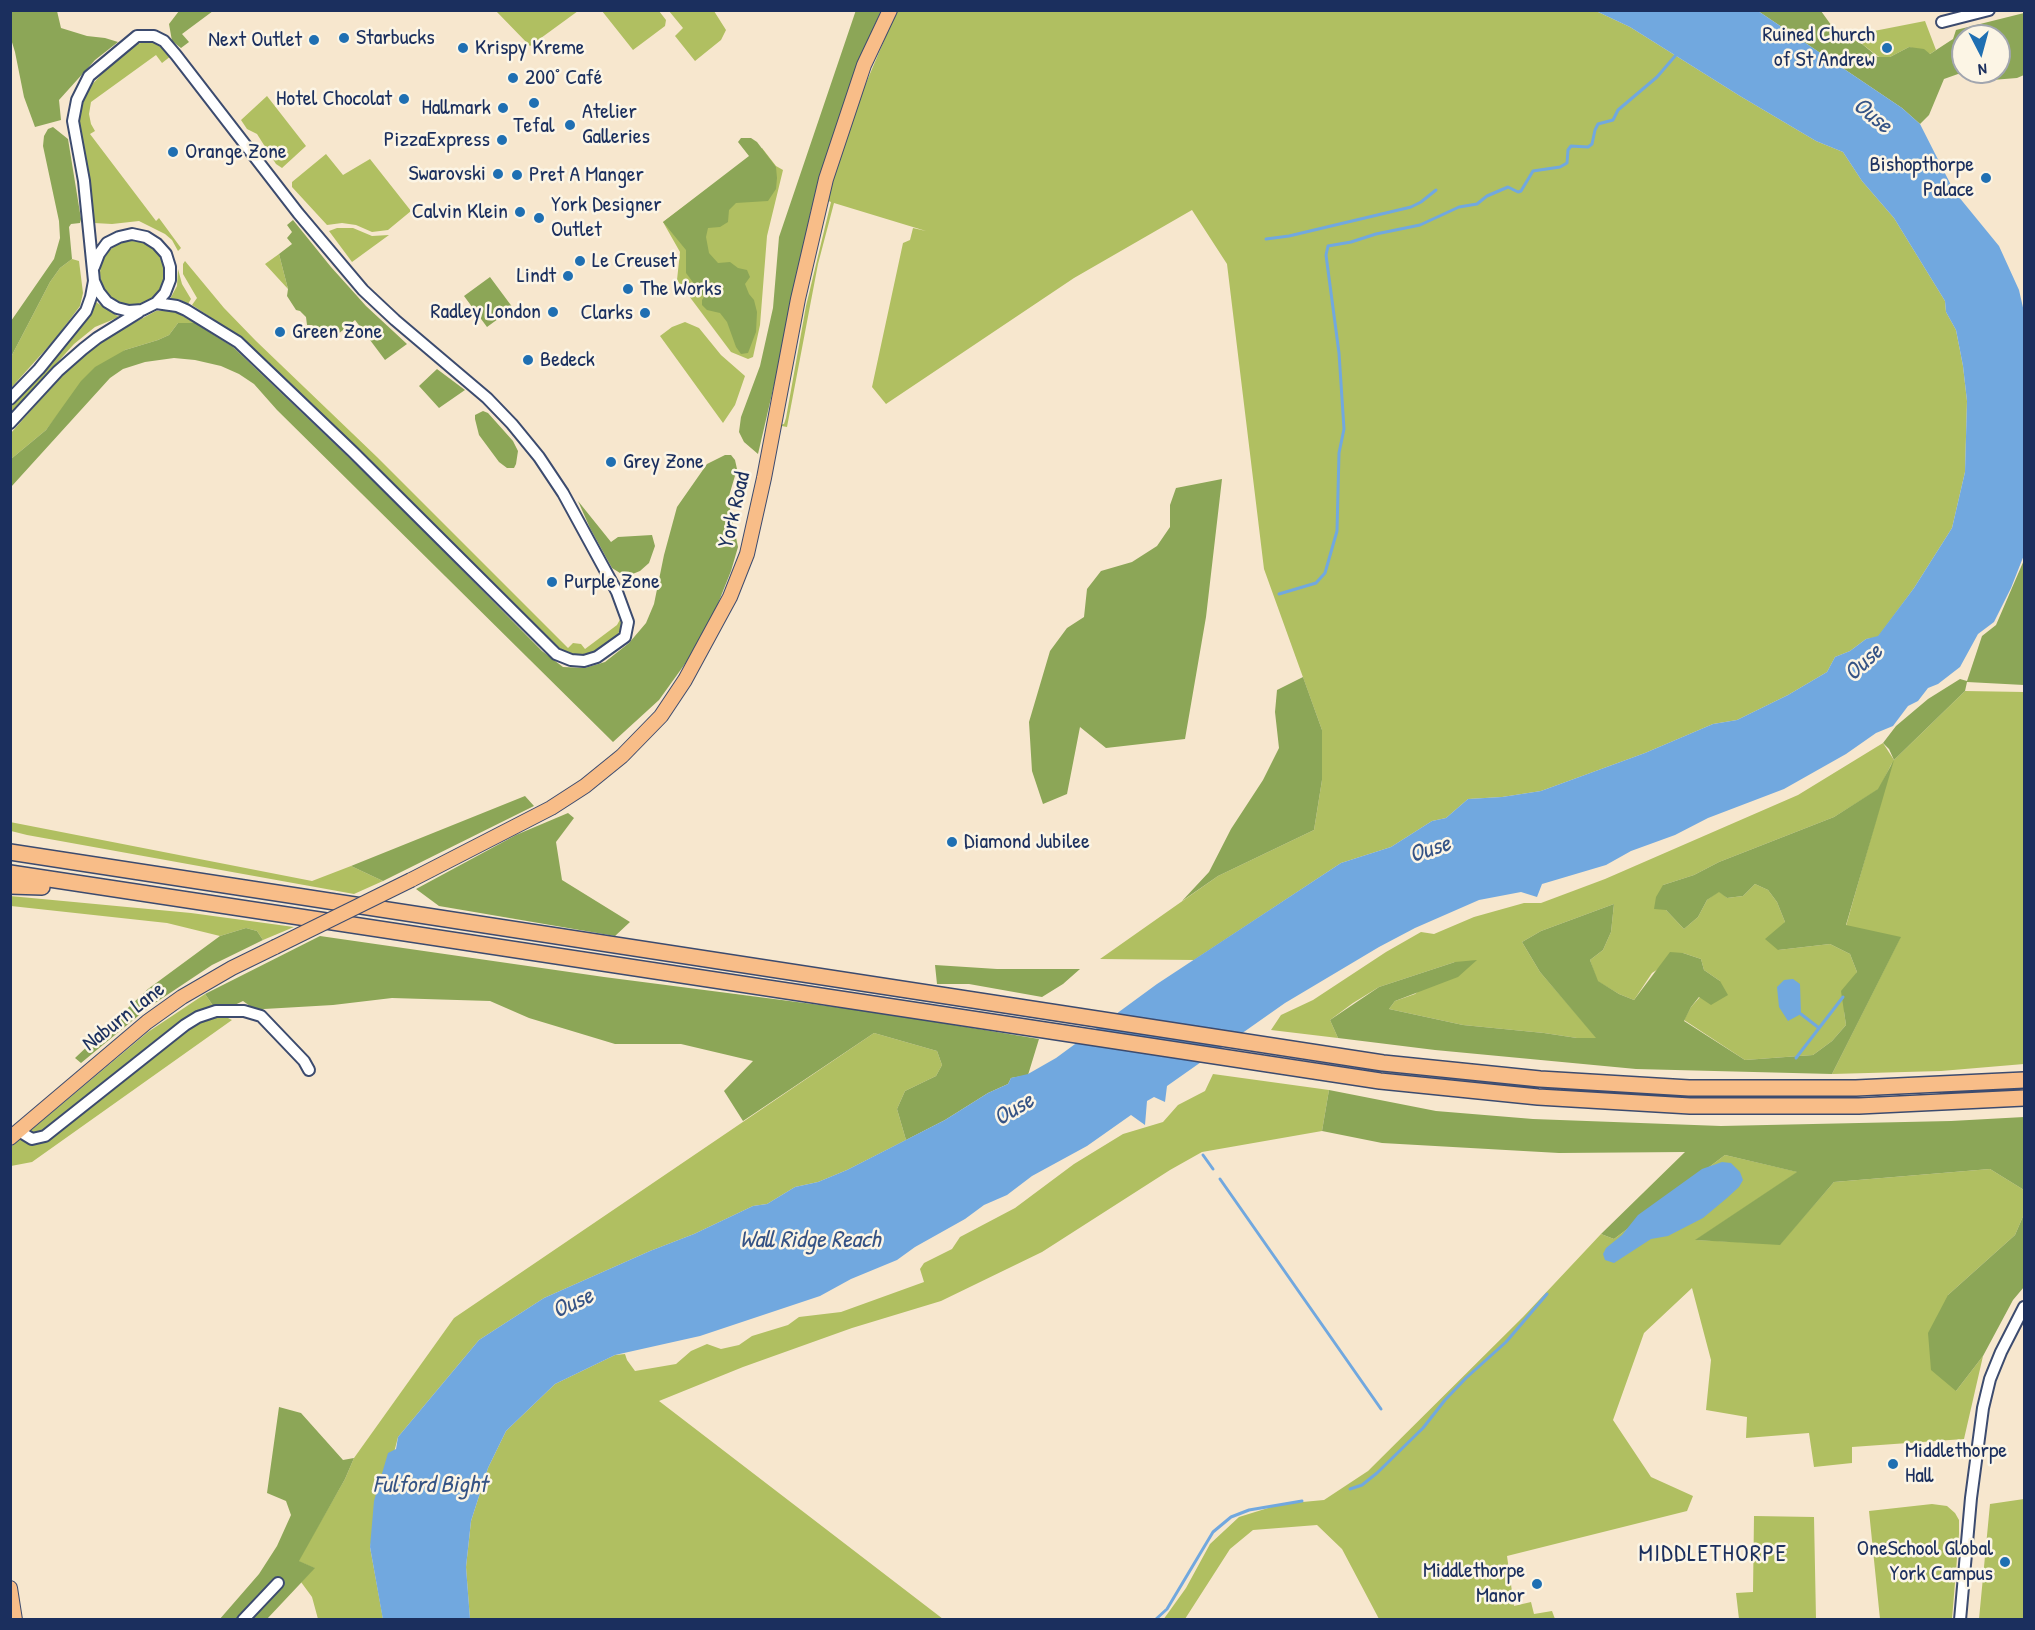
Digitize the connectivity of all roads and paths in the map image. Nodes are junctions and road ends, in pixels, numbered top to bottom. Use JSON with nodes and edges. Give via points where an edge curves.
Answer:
{"nodes":[{"id":1,"x":891,"y":10,"type":"edge"},
{"id":2,"x":1989,"y":10,"type":"edge"},
{"id":3,"x":1942,"y":22,"type":"dead end"},
{"id":4,"x":94,"y":267,"type":"junction"},
{"id":5,"x":94,"y":281,"type":"junction"},
{"id":6,"x":156,"y":303,"type":"junction"},
{"id":7,"x":142,"y":310,"type":"junction"},
{"id":8,"x":10,"y":399,"type":"edge"},
{"id":9,"x":10,"y":423,"type":"edge"},
{"id":10,"x":10,"y":841,"type":"edge"},
{"id":11,"x":10,"y":852,"type":"edge"},
{"id":12,"x":112,"y":867,"type":"junction"},
{"id":13,"x":10,"y":873,"type":"edge"},
{"id":14,"x":10,"y":886,"type":"edge"},
{"id":15,"x":102,"y":888,"type":"junction"},
{"id":16,"x":275,"y":947,"type":"joint"},
{"id":17,"x":309,"y":1070,"type":"dead end"},
{"id":18,"x":2025,"y":1080,"type":"edge"},
{"id":19,"x":2025,"y":1098,"type":"edge"},
{"id":20,"x":15,"y":1134,"type":"edge"},
{"id":21,"x":2025,"y":1307,"type":"edge"},
{"id":22,"x":278,"y":1583,"type":"dead end"},
{"id":23,"x":10,"y":1588,"type":"edge"},
{"id":24,"x":15,"y":1620,"type":"edge"},
{"id":25,"x":243,"y":1620,"type":"edge"},
{"id":26,"x":1959,"y":1620,"type":"edge"}],
"edges":[{"from":1,"to":16,"type":"main road","name":"York Road","bridge":true,"via":[[864,65],[826,179],[747,554],[730,597],[674,698],[622,756],[551,808]]},
{"from":2,"to":3,"type":"street"},
{"from":4,"to":5,"type":"street"},
{"from":4,"to":6,"type":"street","via":[[107,243],[132,234],[146,237],[166,254],[170,267],[168,287]]},
{"from":4,"to":6,"type":"street","via":[[73,121],[77,100],[89,76],[122,47],[137,36],[154,36],[165,41],[363,290],[487,398],[532,449],[559,487],[617,592],[628,622],[625,637],[597,657],[584,661],[556,654],[238,342],[186,310]]},
{"from":5,"to":7,"type":"street","via":[[107,302],[129,311]]},
{"from":5,"to":8,"type":"street","via":[[86,311]]},
{"from":6,"to":7,"type":"street"},
{"from":7,"to":9,"type":"street","via":[[83,349]]},
{"from":10,"to":12,"type":"highway"},
{"from":11,"to":12,"type":"highway"},
{"from":12,"to":18,"type":"highway","via":[[1383,1064],[1689,1088],[1856,1088]]},
{"from":13,"to":15,"type":"highway"},
{"from":14,"to":15,"type":"highway"},
{"from":15,"to":19,"type":"highway","via":[[1380,1081],[1538,1097],[1690,1106],[1859,1106]]},
{"from":16,"to":20,"type":"main road","name":"Naburn Lane","via":[[192,992],[147,1022]]},
{"from":17,"to":20,"type":"street","via":[[261,1016],[244,1011],[216,1011],[185,1025],[45,1136],[32,1139]]},
{"from":21,"to":26,"type":"street","via":[[2001,1352],[1983,1408]]},
{"from":22,"to":25,"type":"street"},
{"from":23,"to":24,"type":"main road"}]}
